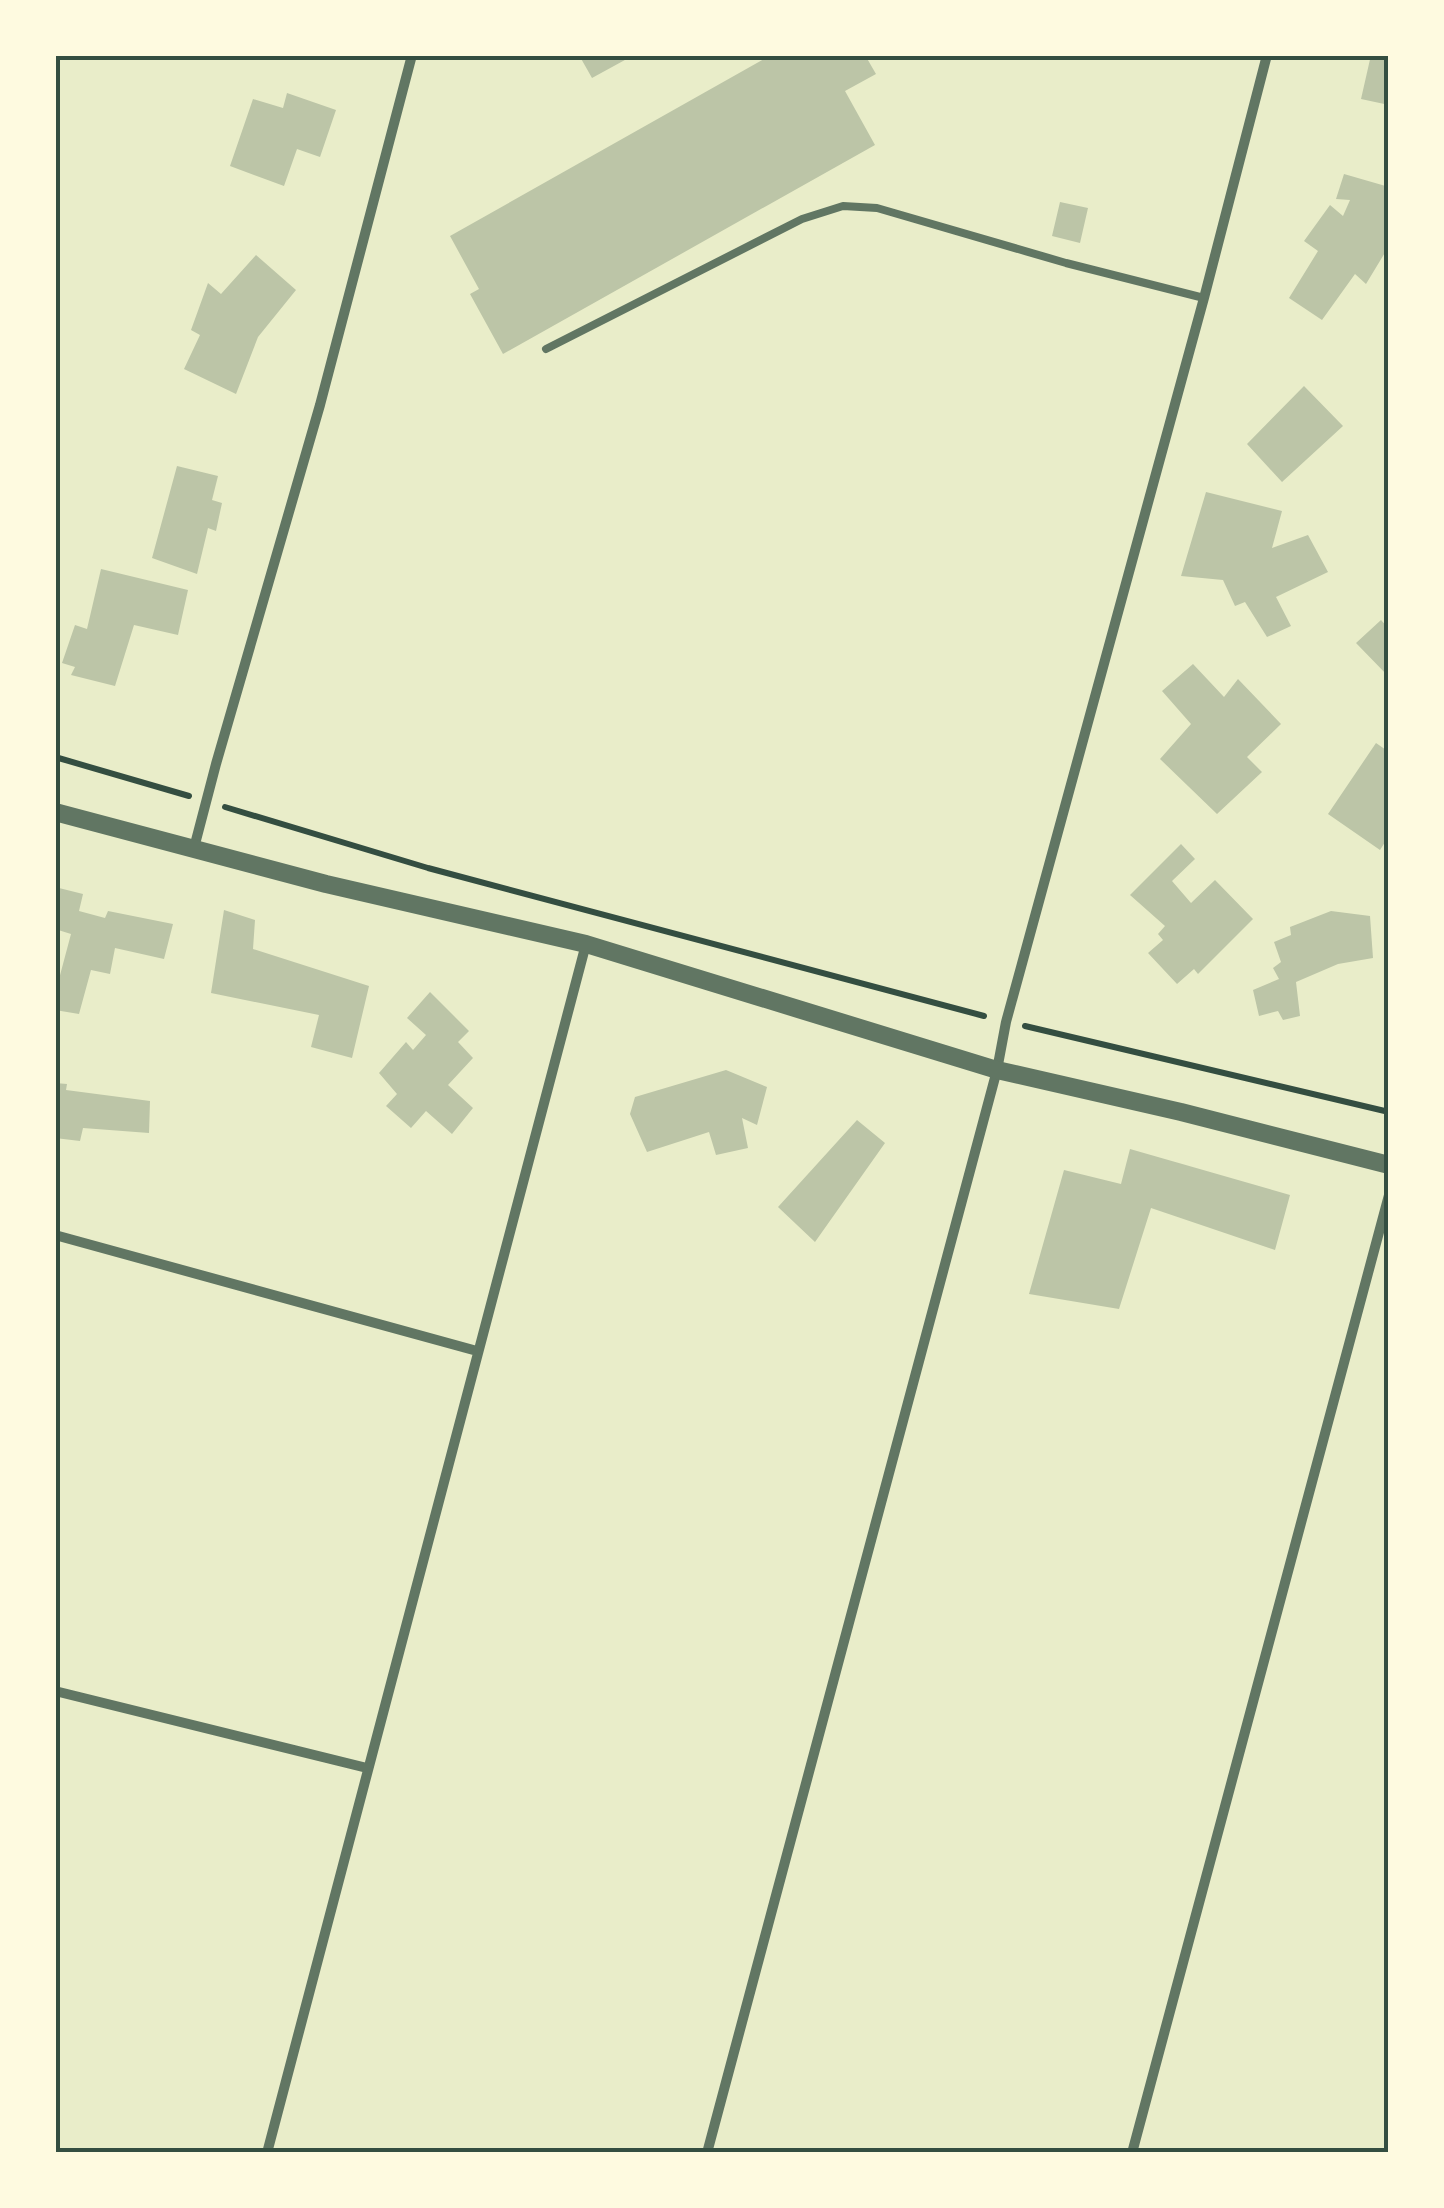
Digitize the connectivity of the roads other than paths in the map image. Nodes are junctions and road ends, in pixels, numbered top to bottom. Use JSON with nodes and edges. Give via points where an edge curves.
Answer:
{"nodes":[{"id":1,"x":412,"y":55,"type":"edge"},
{"id":2,"x":1267,"y":55,"type":"edge"},
{"id":3,"x":1204,"y":298,"type":"junction"},
{"id":4,"x":546,"y":349,"type":"dead end"},
{"id":5,"x":55,"y":812,"type":"edge"},
{"id":6,"x":194,"y":848,"type":"junction"},
{"id":7,"x":586,"y":944,"type":"junction"},
{"id":8,"x":997,"y":1070,"type":"junction"},
{"id":9,"x":1389,"y":1165,"type":"edge"},
{"id":10,"x":1389,"y":1195,"type":"edge"},
{"id":11,"x":55,"y":1235,"type":"edge"},
{"id":12,"x":477,"y":1351,"type":"junction"},
{"id":13,"x":55,"y":1691,"type":"edge"},
{"id":14,"x":367,"y":1768,"type":"junction"},
{"id":15,"x":267,"y":2153,"type":"edge"},
{"id":16,"x":707,"y":2153,"type":"edge"},
{"id":17,"x":1132,"y":2153,"type":"edge"}],
"edges":[{"from":1,"to":6,"type":"street"},
{"from":2,"to":3,"type":"street"},
{"from":3,"to":4,"type":"lane","via":[[877,208],[843,206],[802,219]]},
{"from":3,"to":8,"type":"street"},
{"from":5,"to":6,"type":"street"},
{"from":6,"to":7,"type":"street"},
{"from":7,"to":8,"type":"street"},
{"from":7,"to":12,"type":"street"},
{"from":8,"to":9,"type":"street"},
{"from":8,"to":16,"type":"street"},
{"from":10,"to":17,"type":"street"},
{"from":11,"to":12,"type":"street"},
{"from":12,"to":14,"type":"street"},
{"from":13,"to":14,"type":"street"},
{"from":14,"to":15,"type":"street"}]}
